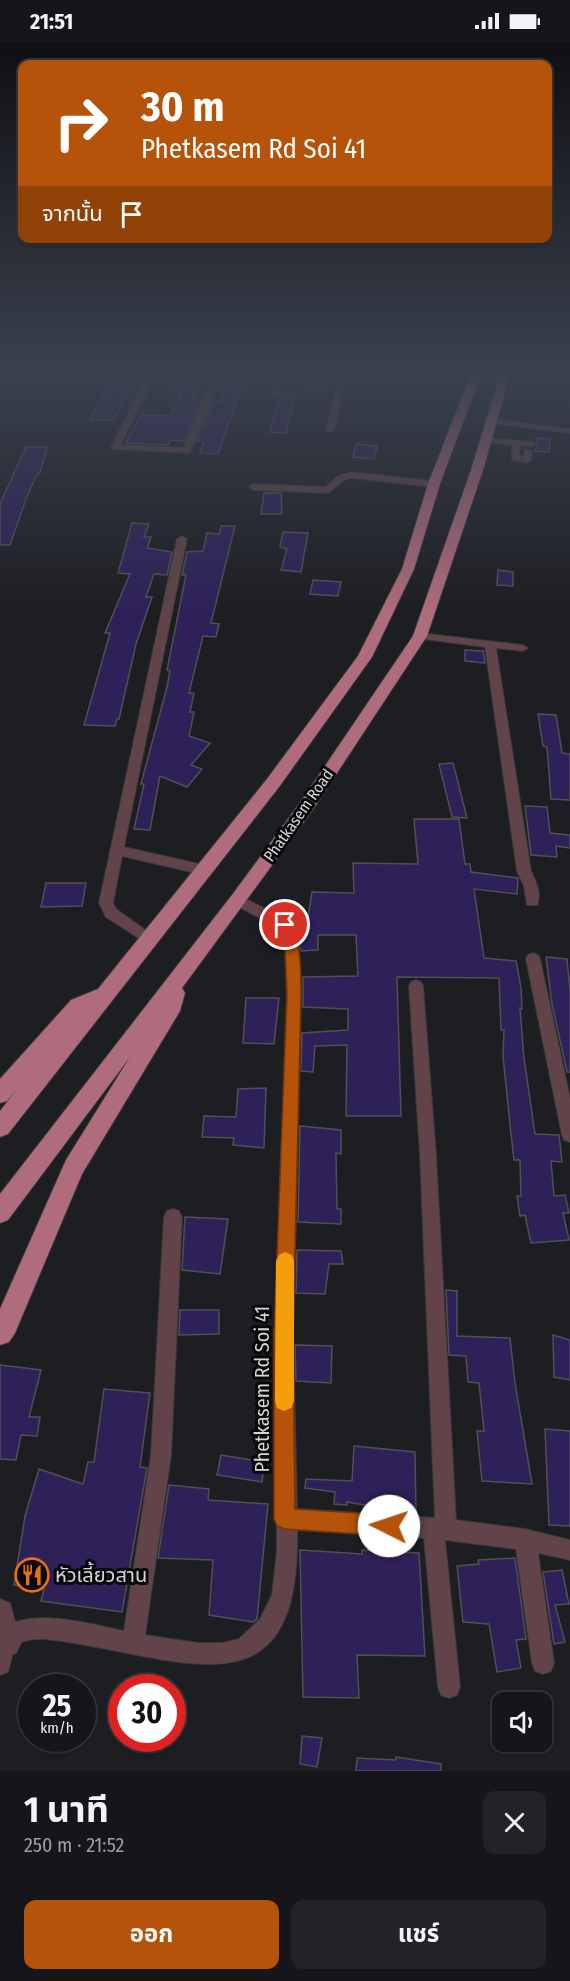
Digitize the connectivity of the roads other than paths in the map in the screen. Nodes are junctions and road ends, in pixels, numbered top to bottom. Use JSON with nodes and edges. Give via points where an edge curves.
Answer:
{"nodes":[{"id":1,"x":446,"y":452,"type":"edge"},
{"id":2,"x":482,"y":452,"type":"edge"},
{"id":3,"x":515,"y":452,"type":"edge"},
{"id":4,"x":529,"y":452,"type":"edge"},
{"id":5,"x":434,"y":484,"type":"junction"},
{"id":6,"x":253,"y":487,"type":"dead end"},
{"id":7,"x":182,"y":540,"type":"dead end"},
{"id":8,"x":420,"y":636,"type":"junction"},
{"id":9,"x":490,"y":644,"type":"junction"},
{"id":10,"x":523,"y":648,"type":"dead end"},
{"id":11,"x":117,"y":850,"type":"junction"},
{"id":12,"x":204,"y":870,"type":"junction"},
{"id":13,"x":238,"y":900,"type":"junction"},
{"id":14,"x":532,"y":901,"type":"dead end"},
{"id":15,"x":149,"y":940,"type":"junction"},
{"id":16,"x":533,"y":959,"type":"dead end"},
{"id":17,"x":176,"y":982,"type":"junction"},
{"id":18,"x":416,"y":986,"type":"dead end"},
{"id":19,"x":105,"y":994,"type":"junction"},
{"id":20,"x":0,"y":1094,"type":"edge"},
{"id":21,"x":0,"y":1127,"type":"edge"},
{"id":22,"x":570,"y":1135,"type":"edge"},
{"id":23,"x":0,"y":1212,"type":"edge"},
{"id":24,"x":173,"y":1217,"type":"dead end"},
{"id":25,"x":0,"y":1333,"type":"edge"},
{"id":26,"x":285,"y":1519,"type":"junction"},
{"id":27,"x":440,"y":1529,"type":"junction"},
{"id":28,"x":525,"y":1539,"type":"junction"},
{"id":29,"x":570,"y":1550,"type":"edge"},
{"id":30,"x":0,"y":1613,"type":"edge"},
{"id":31,"x":133,"y":1642,"type":"junction"},
{"id":32,"x":3,"y":1654,"type":"edge"},
{"id":33,"x":543,"y":1663,"type":"dead end"},
{"id":34,"x":449,"y":1687,"type":"dead end"}],
"edges":[{"from":1,"to":5,"type":"highway"},
{"from":2,"to":8,"type":"highway","name":"Phatkasem Road"},
{"from":3,"to":4,"type":"street","via":[[515,458],[527,460]]},
{"from":5,"to":6,"type":"street","via":[[351,475],[328,490]]},
{"from":5,"to":12,"type":"highway","via":[[408,569],[365,657]]},
{"from":7,"to":11,"type":"street"},
{"from":8,"to":9,"type":"street"},
{"from":8,"to":13,"type":"highway","name":"Phatkasem Road","via":[[308,804]]},
{"from":9,"to":10,"type":"street"},
{"from":9,"to":14,"type":"street","via":[[524,871]]},
{"from":11,"to":12,"type":"street"},
{"from":11,"to":15,"type":"street","via":[[106,903],[111,913]]},
{"from":12,"to":15,"type":"highway"},
{"from":13,"to":17,"type":"highway","name":"Phatkasem Road"},
{"from":13,"to":26,"type":"street","name":"Phetkasem Rd Soi 41","via":[[285,925],[292,947],[284,1335]]},
{"from":15,"to":19,"type":"highway"},
{"from":16,"to":22,"type":"street"},
{"from":17,"to":23,"type":"highway","name":"Phatkasem Road"},
{"from":17,"to":25,"type":"highway","via":[[173,1005],[74,1167]]},
{"from":18,"to":27,"type":"street","via":[[428,1155]]},
{"from":19,"to":20,"type":"highway","via":[[78,1006]]},
{"from":19,"to":21,"type":"highway"},
{"from":24,"to":31,"type":"street","via":[[161,1455]]},
{"from":26,"to":27,"type":"street"},
{"from":26,"to":31,"type":"street","name":"Phetkasem Rd Soi 41","via":[[285,1582],[278,1608],[264,1633],[243,1648],[215,1654]]},
{"from":27,"to":28,"type":"street"},
{"from":27,"to":34,"type":"street"},
{"from":28,"to":29,"type":"street"},
{"from":28,"to":33,"type":"street"},
{"from":30,"to":32,"type":"street"},
{"from":31,"to":32,"type":"street","name":"Phetkasem Rd Soi 41","via":[[56,1629],[25,1629],[15,1634]]}]}
